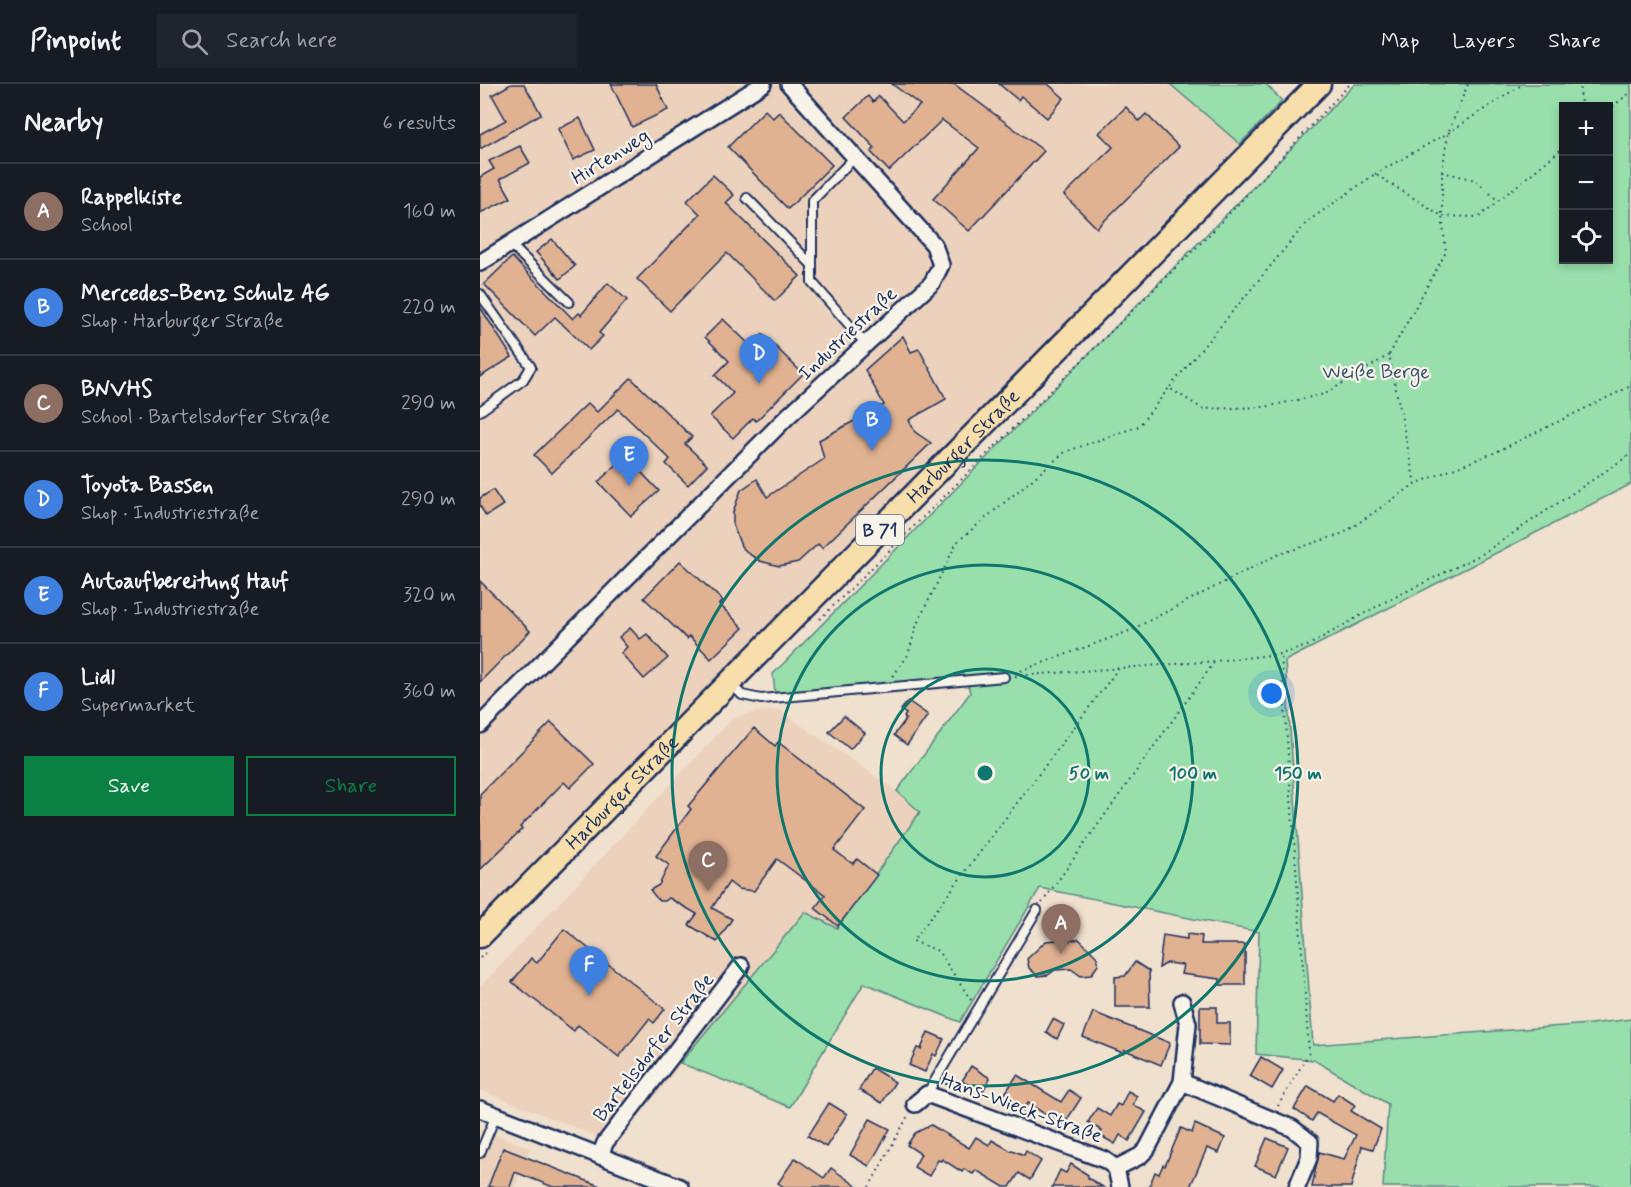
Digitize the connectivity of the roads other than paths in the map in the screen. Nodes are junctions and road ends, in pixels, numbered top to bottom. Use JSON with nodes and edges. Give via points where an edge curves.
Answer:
{"nodes":[{"id":1,"x":763,"y":84,"type":"edge"},
{"id":2,"x":789,"y":84,"type":"edge"},
{"id":3,"x":1319,"y":84,"type":"edge"},
{"id":4,"x":855,"y":157,"type":"junction"},
{"id":5,"x":747,"y":198,"type":"dead end"},
{"id":6,"x":510,"y":244,"type":"junction"},
{"id":7,"x":480,"y":263,"type":"edge"},
{"id":8,"x":812,"y":265,"type":"junction"},
{"id":9,"x":480,"y":294,"type":"edge"},
{"id":10,"x":569,"y":302,"type":"dead end"},
{"id":11,"x":866,"y":344,"type":"junction"},
{"id":12,"x":480,"y":411,"type":"edge"},
{"id":13,"x":1004,"y":677,"type":"road end"},
{"id":14,"x":729,"y":683,"type":"junction"},
{"id":15,"x":480,"y":725,"type":"edge"},
{"id":16,"x":1037,"y":910,"type":"road end"},
{"id":17,"x":484,"y":943,"type":"edge"},
{"id":18,"x":741,"y":966,"type":"dead end"},
{"id":19,"x":1182,"y":1002,"type":"dead end"},
{"id":20,"x":1182,"y":1082,"type":"junction"},
{"id":21,"x":921,"y":1099,"type":"joint"},
{"id":22,"x":480,"y":1109,"type":"edge"},
{"id":23,"x":496,"y":1115,"type":"junction"},
{"id":24,"x":480,"y":1153,"type":"edge"},
{"id":25,"x":600,"y":1156,"type":"junction"},
{"id":26,"x":1116,"y":1168,"type":"junction"},
{"id":27,"x":680,"y":1187,"type":"edge"},
{"id":28,"x":1120,"y":1187,"type":"edge"},
{"id":29,"x":1297,"y":1187,"type":"edge"}],
"edges":[{"from":1,"to":6,"type":"street","name":"Hirtenweg"},
{"from":2,"to":4,"type":"street","name":"Industriestraße"},
{"from":3,"to":14,"type":"main road","name":"Harburger Straße","number":"B 71"},
{"from":4,"to":8,"type":"lane","via":[[812,201]]},
{"from":4,"to":11,"type":"street","name":"Industriestraße","via":[[934,245],[942,266],[932,283]]},
{"from":5,"to":8,"type":"lane"},
{"from":6,"to":7,"type":"street","name":"Hirtenweg"},
{"from":6,"to":10,"type":"lane"},
{"from":8,"to":11,"type":"lane","via":[[812,282]]},
{"from":9,"to":12,"type":"lane","via":[[531,367],[523,380]]},
{"from":11,"to":15,"type":"street","name":"Industriestraße","via":[[787,417]]},
{"from":13,"to":14,"type":"lane","via":[[761,699],[742,695]]},
{"from":14,"to":17,"type":"main road","name":"Harburger Straße","number":"B 71"},
{"from":16,"to":21,"type":"lane"},
{"from":18,"to":25,"type":"street","name":"Bartelsdorfer Straße","via":[[605,1143]]},
{"from":19,"to":20,"type":"street","via":[[1188,1024]]},
{"from":20,"to":26,"type":"street","via":[[1147,1149]]},
{"from":20,"to":29,"type":"street","via":[[1292,1128],[1310,1142],[1309,1158]]},
{"from":21,"to":26,"type":"street","name":"Hans-Wieck-Straße","via":[[1105,1160]]},
{"from":22,"to":23,"type":"street"},
{"from":23,"to":24,"type":"lane"},
{"from":23,"to":25,"type":"street"},
{"from":25,"to":27,"type":"street"},
{"from":26,"to":28,"type":"street"}]}
